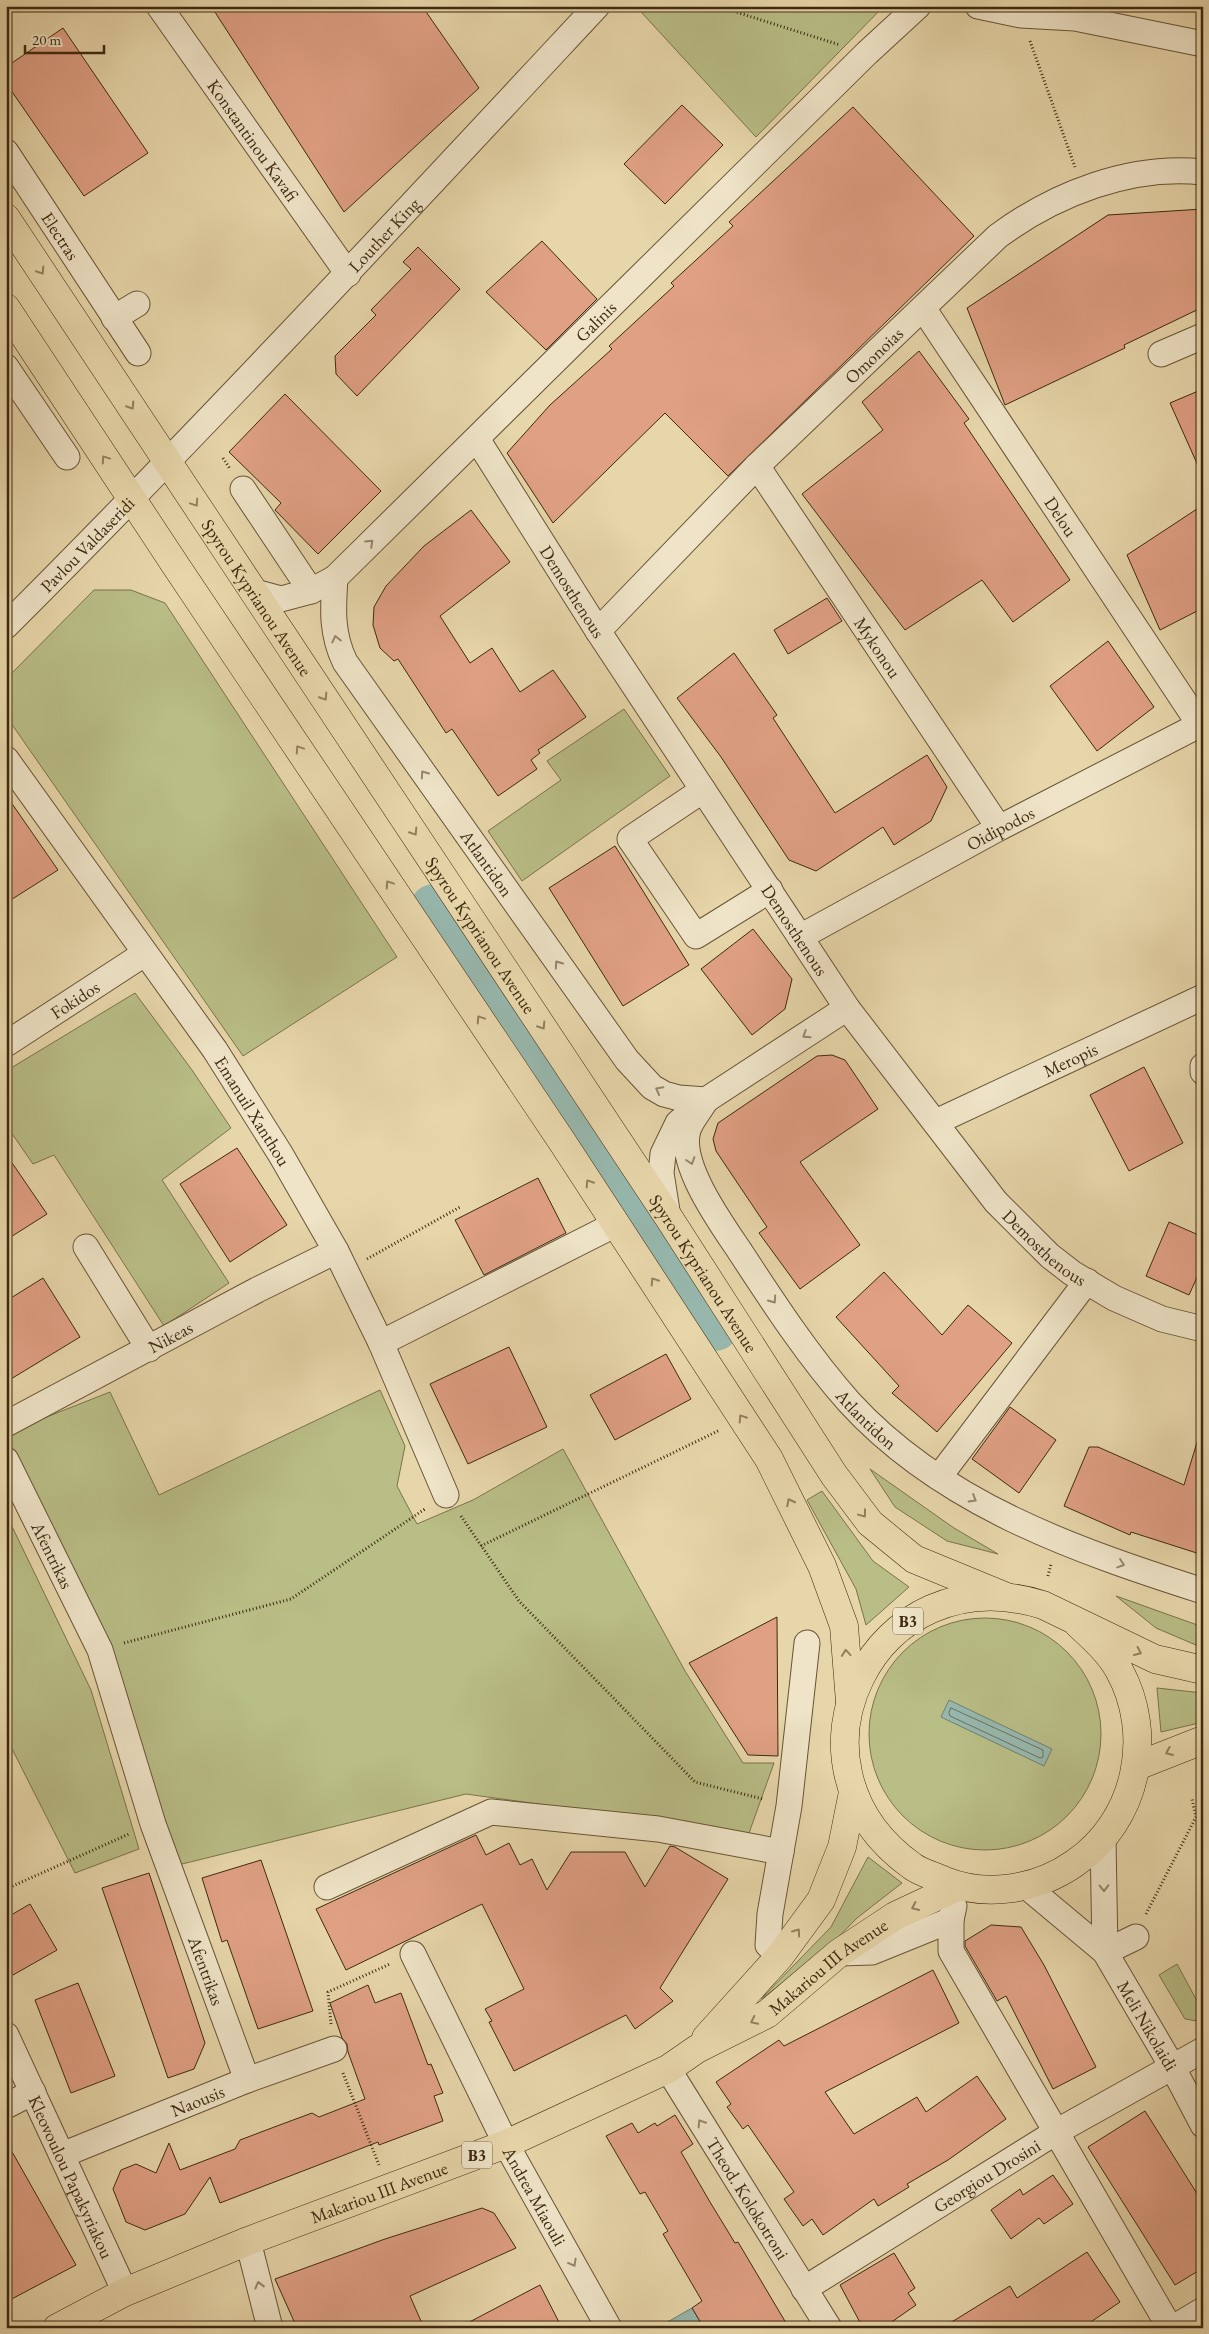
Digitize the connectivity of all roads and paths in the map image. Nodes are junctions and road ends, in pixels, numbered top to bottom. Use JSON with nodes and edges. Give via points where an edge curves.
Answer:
{"nodes":[{"id":1,"x":159,"y":6,"type":"edge"},
{"id":2,"x":597,"y":6,"type":"edge"},
{"id":3,"x":716,"y":6,"type":"edge"},
{"id":4,"x":918,"y":6,"type":"edge"},
{"id":5,"x":978,"y":6,"type":"edge"},
{"id":6,"x":1012,"y":11,"type":"edge"},
{"id":7,"x":1203,"y":44,"type":"edge"},
{"id":8,"x":867,"y":53,"type":"junction"},
{"id":9,"x":6,"y":152,"type":"edge"},
{"id":10,"x":1203,"y":172,"type":"edge"},
{"id":11,"x":1082,"y":190,"type":"junction"},
{"id":12,"x":6,"y":218,"type":"edge"},
{"id":13,"x":348,"y":274,"type":"junction"},
{"id":14,"x":137,"y":304,"type":"dead end"},
{"id":15,"x":6,"y":308,"type":"edge"},
{"id":16,"x":924,"y":308,"type":"junction"},
{"id":17,"x":114,"y":318,"type":"junction"},
{"id":18,"x":1203,"y":336,"type":"edge"},
{"id":19,"x":138,"y":353,"type":"dead end"},
{"id":20,"x":1161,"y":354,"type":"dead end"},
{"id":21,"x":6,"y":367,"type":"edge"},
{"id":22,"x":477,"y":439,"type":"junction"},
{"id":23,"x":68,"y":458,"type":"dead end"},
{"id":24,"x":168,"y":463,"type":"junction"},
{"id":25,"x":757,"y":466,"type":"junction"},
{"id":26,"x":243,"y":489,"type":"dead end"},
{"id":27,"x":132,"y":499,"type":"junction"},
{"id":28,"x":335,"y":578,"type":"junction"},
{"id":29,"x":311,"y":591,"type":"junction"},
{"id":30,"x":255,"y":592,"type":"junction"},
{"id":31,"x":6,"y":626,"type":"edge"},
{"id":32,"x":598,"y":632,"type":"junction"},
{"id":33,"x":1201,"y":724,"type":"edge"},
{"id":34,"x":6,"y":759,"type":"edge"},
{"id":35,"x":703,"y":790,"type":"junction"},
{"id":36,"x":999,"y":828,"type":"junction"},
{"id":37,"x":770,"y":890,"type":"junction"},
{"id":38,"x":800,"y":937,"type":"junction"},
{"id":39,"x":144,"y":954,"type":"junction"},
{"id":40,"x":1203,"y":997,"type":"edge"},
{"id":41,"x":847,"y":1008,"type":"junction"},
{"id":42,"x":6,"y":1044,"type":"edge"},
{"id":43,"x":1203,"y":1066,"type":"edge"},
{"id":44,"x":1203,"y":1072,"type":"edge"},
{"id":45,"x":706,"y":1100,"type":"junction"},
{"id":46,"x":936,"y":1122,"type":"junction"},
{"id":47,"x":460,"y":1207,"type":"dead end"},
{"id":48,"x":668,"y":1218,"type":"junction"},
{"id":49,"x":616,"y":1224,"type":"junction"},
{"id":50,"x":86,"y":1247,"type":"dead end"},
{"id":51,"x":336,"y":1251,"type":"junction"},
{"id":52,"x":1087,"y":1281,"type":"junction"},
{"id":53,"x":1201,"y":1325,"type":"edge"},
{"id":54,"x":381,"y":1343,"type":"junction"},
{"id":55,"x":1020,"y":1344,"type":"dead end"},
{"id":56,"x":149,"y":1349,"type":"junction"},
{"id":57,"x":743,"y":1419,"type":"junction"},
{"id":58,"x":6,"y":1424,"type":"edge"},
{"id":59,"x":6,"y":1460,"type":"edge"},
{"id":60,"x":932,"y":1472,"type":"junction"},
{"id":61,"x":446,"y":1495,"type":"junction"},
{"id":62,"x":481,"y":1546,"type":"junction"},
{"id":63,"x":1052,"y":1562,"type":"dead end"},
{"id":64,"x":1048,"y":1576,"type":"dead end"},
{"id":65,"x":1203,"y":1591,"type":"edge"},
{"id":66,"x":1004,"y":1596,"type":"junction"},
{"id":67,"x":1078,"y":1624,"type":"junction"},
{"id":68,"x":807,"y":1644,"type":"dead end"},
{"id":69,"x":100,"y":1650,"type":"junction"},
{"id":70,"x":1203,"y":1670,"type":"edge"},
{"id":71,"x":850,"y":1702,"type":"junction"},
{"id":72,"x":1203,"y":1740,"type":"edge"},
{"id":73,"x":1137,"y":1766,"type":"junction"},
{"id":74,"x":853,"y":1792,"type":"junction"},
{"id":75,"x":1192,"y":1799,"type":"dead end"},
{"id":76,"x":789,"y":1806,"type":"junction"},
{"id":77,"x":153,"y":1824,"type":"junction"},
{"id":78,"x":1104,"y":1839,"type":"junction"},
{"id":79,"x":781,"y":1852,"type":"junction"},
{"id":80,"x":959,"y":1886,"type":"junction"},
{"id":81,"x":1026,"y":1886,"type":"junction"},
{"id":82,"x":327,"y":1887,"type":"dead end"},
{"id":83,"x":6,"y":1889,"type":"edge"},
{"id":84,"x":951,"y":1920,"type":"junction"},
{"id":85,"x":1136,"y":1938,"type":"joint"},
{"id":86,"x":1105,"y":1952,"type":"junction"},
{"id":87,"x":839,"y":1953,"type":"junction"},
{"id":88,"x":413,"y":1954,"type":"joint"},
{"id":89,"x":780,"y":1956,"type":"junction"},
{"id":90,"x":6,"y":2035,"type":"edge"},
{"id":91,"x":334,"y":2049,"type":"junction"},
{"id":92,"x":697,"y":2049,"type":"junction"},
{"id":93,"x":1203,"y":2050,"type":"edge"},
{"id":94,"x":1173,"y":2068,"type":"junction"},
{"id":95,"x":668,"y":2069,"type":"junction"},
{"id":96,"x":247,"y":2080,"type":"junction"},
{"id":97,"x":33,"y":2092,"type":"junction"},
{"id":98,"x":6,"y":2106,"type":"edge"},
{"id":99,"x":1203,"y":2125,"type":"edge"},
{"id":100,"x":1056,"y":2132,"type":"junction"},
{"id":101,"x":506,"y":2144,"type":"junction"},
{"id":102,"x":62,"y":2155,"type":"junction"},
{"id":103,"x":388,"y":2189,"type":"junction"},
{"id":104,"x":248,"y":2242,"type":"junction"},
{"id":105,"x":804,"y":2289,"type":"junction"},
{"id":106,"x":125,"y":2292,"type":"junction"},
{"id":107,"x":1203,"y":2310,"type":"edge"},
{"id":108,"x":57,"y":2328,"type":"edge"},
{"id":109,"x":270,"y":2328,"type":"edge"},
{"id":110,"x":609,"y":2328,"type":"edge"},
{"id":111,"x":829,"y":2328,"type":"edge"},
{"id":112,"x":1172,"y":2328,"type":"edge"}],
"edges":[{"from":1,"to":13,"type":"street","name":"Konstantinou Kavafi"},
{"from":2,"to":13,"type":"street","name":"Louther King"},
{"from":3,"to":8,"type":"path"},
{"from":4,"to":8,"type":"street","name":"Galinis"},
{"from":5,"to":6,"type":"street"},
{"from":6,"to":7,"type":"street","via":[[1075,18]]},
{"from":6,"to":11,"type":"path"},
{"from":8,"to":22,"type":"street","name":"Galinis"},
{"from":9,"to":17,"type":"street","name":"Electras"},
{"from":10,"to":11,"type":"street","name":"Omonoias","via":[[1150,172]]},
{"from":11,"to":16,"type":"street","name":"Omonoias","via":[[1062,198],[998,236]]},
{"from":12,"to":24,"type":"main road","name":"Spyrou Kyprianou Avenue","one_way":true},
{"from":13,"to":24,"type":"street","name":"Louther King"},
{"from":14,"to":17,"type":"street"},
{"from":27,"to":15,"type":"main road","one_way":true},
{"from":16,"to":25,"type":"street","name":"Omonoias"},
{"from":16,"to":33,"type":"street","name":"Delou"},
{"from":17,"to":19,"type":"street","name":"Electras"},
{"from":18,"to":20,"type":"street"},
{"from":21,"to":23,"type":"street"},
{"from":28,"to":22,"type":"street","name":"Galinis","one_way":true},
{"from":22,"to":32,"type":"street","name":"Demosthenous"},
{"from":24,"to":27,"type":"street","name":"Pavlou Valdaseridi"},
{"from":24,"to":30,"type":"main road","name":"Spyrou Kyprianou Avenue","one_way":true},
{"from":25,"to":32,"type":"street","name":"Omonoias"},
{"from":25,"to":36,"type":"street","name":"Mykonou"},
{"from":26,"to":29,"type":"street"},
{"from":27,"to":31,"type":"street","name":"Pavlou Valdaseridi"},
{"from":49,"to":27,"type":"main road","one_way":true},
{"from":28,"to":29,"type":"street","name":"Galinis"},
{"from":45,"to":28,"type":"street","name":"Atlantidon","one_way":true,"via":[[679,1098],[652,1087],[627,1060],[584,1002],[345,662],[338,648],[333,621]]},
{"from":29,"to":30,"type":"street","name":"Galinis","via":[[281,599]]},
{"from":30,"to":48,"type":"main road","name":"Spyrou Kyprianou Avenue","one_way":true},
{"from":32,"to":35,"type":"street","name":"Demosthenous"},
{"from":33,"to":36,"type":"street","name":"Oidipodos"},
{"from":34,"to":39,"type":"street","name":"Emanuil Xanthou"},
{"from":35,"to":37,"type":"street","name":"Demosthenous"},
{"from":35,"to":37,"type":"street","via":[[630,838],[636,847],[696,936]]},
{"from":36,"to":38,"type":"street","name":"Oidipodos"},
{"from":37,"to":38,"type":"street","name":"Demosthenous"},
{"from":38,"to":41,"type":"street","name":"Demosthenous"},
{"from":39,"to":42,"type":"street","name":"Fokidos"},
{"from":39,"to":51,"type":"street","name":"Emanuil Xanthou","via":[[215,1050]]},
{"from":40,"to":46,"type":"street","name":"Meropis"},
{"from":41,"to":45,"type":"street","name":"Atlantidon","one_way":true},
{"from":41,"to":46,"type":"street","name":"Demosthenous"},
{"from":43,"to":44,"type":"street"},
{"from":45,"to":48,"type":"street","name":"Atlantidon","via":[[678,1123],[663,1154]]},
{"from":45,"to":60,"type":"street","name":"Atlantidon","one_way":true,"via":[[688,1129],[687,1143],[694,1170],[716,1215],[819,1366],[849,1402],[875,1428]]},
{"from":46,"to":52,"type":"street","name":"Demosthenous","via":[[996,1202],[1050,1256]]},
{"from":47,"to":51,"type":"path","via":[[362,1261]]},
{"from":48,"to":66,"type":"main road","name":"Spyrou Kyprianou Avenue","one_way":true,"via":[[834,1475],[870,1524],[914,1559]]},
{"from":49,"to":54,"type":"street"},
{"from":57,"to":49,"type":"main road","one_way":true},
{"from":50,"to":56,"type":"street"},
{"from":51,"to":54,"type":"street","name":"Emanuil Xanthou"},
{"from":51,"to":56,"type":"street","name":"Nikeas"},
{"from":52,"to":53,"type":"street","name":"Demosthenous","via":[[1138,1311],[1162,1320]]},
{"from":52,"to":60,"type":"street"},
{"from":54,"to":61,"type":"street","name":"Emanuil Xanthou"},
{"from":55,"to":60,"type":"street"},
{"from":56,"to":58,"type":"street","name":"Nikeas"},
{"from":57,"to":62,"type":"path"},
{"from":71,"to":57,"type":"main road","one_way":true,"via":[[844,1626],[822,1566],[769,1459]]},
{"from":59,"to":69,"type":"street","name":"Afentrikas"},
{"from":60,"to":65,"type":"street","name":"Atlantidon","one_way":true,"via":[[1024,1526]]},
{"from":61,"to":62,"type":"path"},
{"from":61,"to":69,"type":"path","via":[[291,1599]]},
{"from":62,"to":76,"type":"path","via":[[519,1601],[695,1782]]},
{"from":63,"to":64,"type":"path"},
{"from":66,"to":67,"type":"main road","number":"B3","via":[[1043,1605]]},
{"from":66,"to":71,"type":"main road","number":"B3","via":[[954,1600],[908,1621],[871,1657]]},
{"from":67,"to":70,"type":"main road","number":"B3","one_way":true,"via":[[1154,1659]]},
{"from":67,"to":73,"type":"main road","number":"B3","via":[[1107,1652],[1127,1687],[1137,1726]]},
{"from":68,"to":76,"type":"street"},
{"from":69,"to":77,"type":"street","name":"Afentrikas"},
{"from":71,"to":74,"type":"main road","number":"B3","via":[[844,1732],[845,1762]]},
{"from":72,"to":73,"type":"main road","one_way":true},
{"from":73,"to":78,"type":"main road","number":"B3","via":[[1124,1808]]},
{"from":74,"to":80,"type":"main road","number":"B3","via":[[877,1835],[906,1861],[914,1868]]},
{"from":89,"to":74,"type":"main road","name":"Makariou III Avenue","number":"B3","one_way":true,"via":[[821,1900],[842,1847]]},
{"from":75,"to":85,"type":"path","via":[[1196,1817]]},
{"from":76,"to":79,"type":"street"},
{"from":77,"to":83,"type":"path"},
{"from":77,"to":96,"type":"street","name":"Afentrikas"},
{"from":78,"to":81,"type":"main road","number":"B3","via":[[1063,1871]]},
{"from":78,"to":86,"type":"street","name":"Meli Nikolaidi","one_way":true},
{"from":79,"to":82,"type":"street","via":[[658,1829],[490,1812]]},
{"from":79,"to":89,"type":"street","via":[[768,1944]]},
{"from":80,"to":81,"type":"main road","number":"B3","via":[[985,1890]]},
{"from":80,"to":84,"type":"street"},
{"from":80,"to":87,"type":"main road","name":"Makariou III Avenue","number":"B3","one_way":true,"via":[[895,1916]]},
{"from":81,"to":86,"type":"street","name":"Meli Nikolaidi"},
{"from":84,"to":87,"type":"street","via":[[872,1952]]},
{"from":84,"to":100,"type":"street","via":[[951,1951]]},
{"from":85,"to":86,"type":"street"},
{"from":86,"to":94,"type":"street","name":"Meli Nikolaidi"},
{"from":87,"to":92,"type":"main road","name":"Makariou III Avenue","number":"B3","one_way":true,"via":[[767,2014]]},
{"from":88,"to":91,"type":"path","via":[[328,1992]]},
{"from":88,"to":101,"type":"street","name":"Andrea Miaouli"},
{"from":89,"to":92,"type":"main road","name":"Makariou III Avenue","number":"B3"},
{"from":90,"to":97,"type":"street","name":"Kleovoulou Papakyriakou"},
{"from":91,"to":96,"type":"street","name":"Naousis"},
{"from":91,"to":103,"type":"path"},
{"from":92,"to":95,"type":"main road","name":"Makariou III Avenue","number":"B3"},
{"from":93,"to":94,"type":"street","name":"Georgiou Drosini"},
{"from":94,"to":99,"type":"street","name":"Meli Nikolaidi"},
{"from":94,"to":100,"type":"street","name":"Georgiou Drosini"},
{"from":95,"to":101,"type":"main road","name":"Makariou III Avenue","number":"B3"},
{"from":105,"to":95,"type":"street","name":"Theod. Kolokotroni","one_way":true},
{"from":96,"to":102,"type":"street","name":"Naousis"},
{"from":97,"to":98,"type":"street"},
{"from":97,"to":102,"type":"street","name":"Kleovoulou Papakyriakou"},
{"from":100,"to":105,"type":"street","name":"Georgiou Drosini"},
{"from":100,"to":112,"type":"street"},
{"from":101,"to":103,"type":"main road","name":"Makariou III Avenue","number":"B3"},
{"from":101,"to":110,"type":"street","name":"Andrea Miaouli","one_way":true},
{"from":102,"to":106,"type":"street","name":"Kleovoulou Papakyriakou"},
{"from":103,"to":104,"type":"main road","name":"Makariou III Avenue","number":"B3"},
{"from":104,"to":106,"type":"main road","name":"Makariou III Avenue","number":"B3"},
{"from":109,"to":104,"type":"street","one_way":true},
{"from":105,"to":111,"type":"street","name":"Theod. Kolokotroni"},
{"from":106,"to":108,"type":"main road","name":"Makariou III Avenue","number":"B3"},
{"from":107,"to":112,"type":"street"}]}
